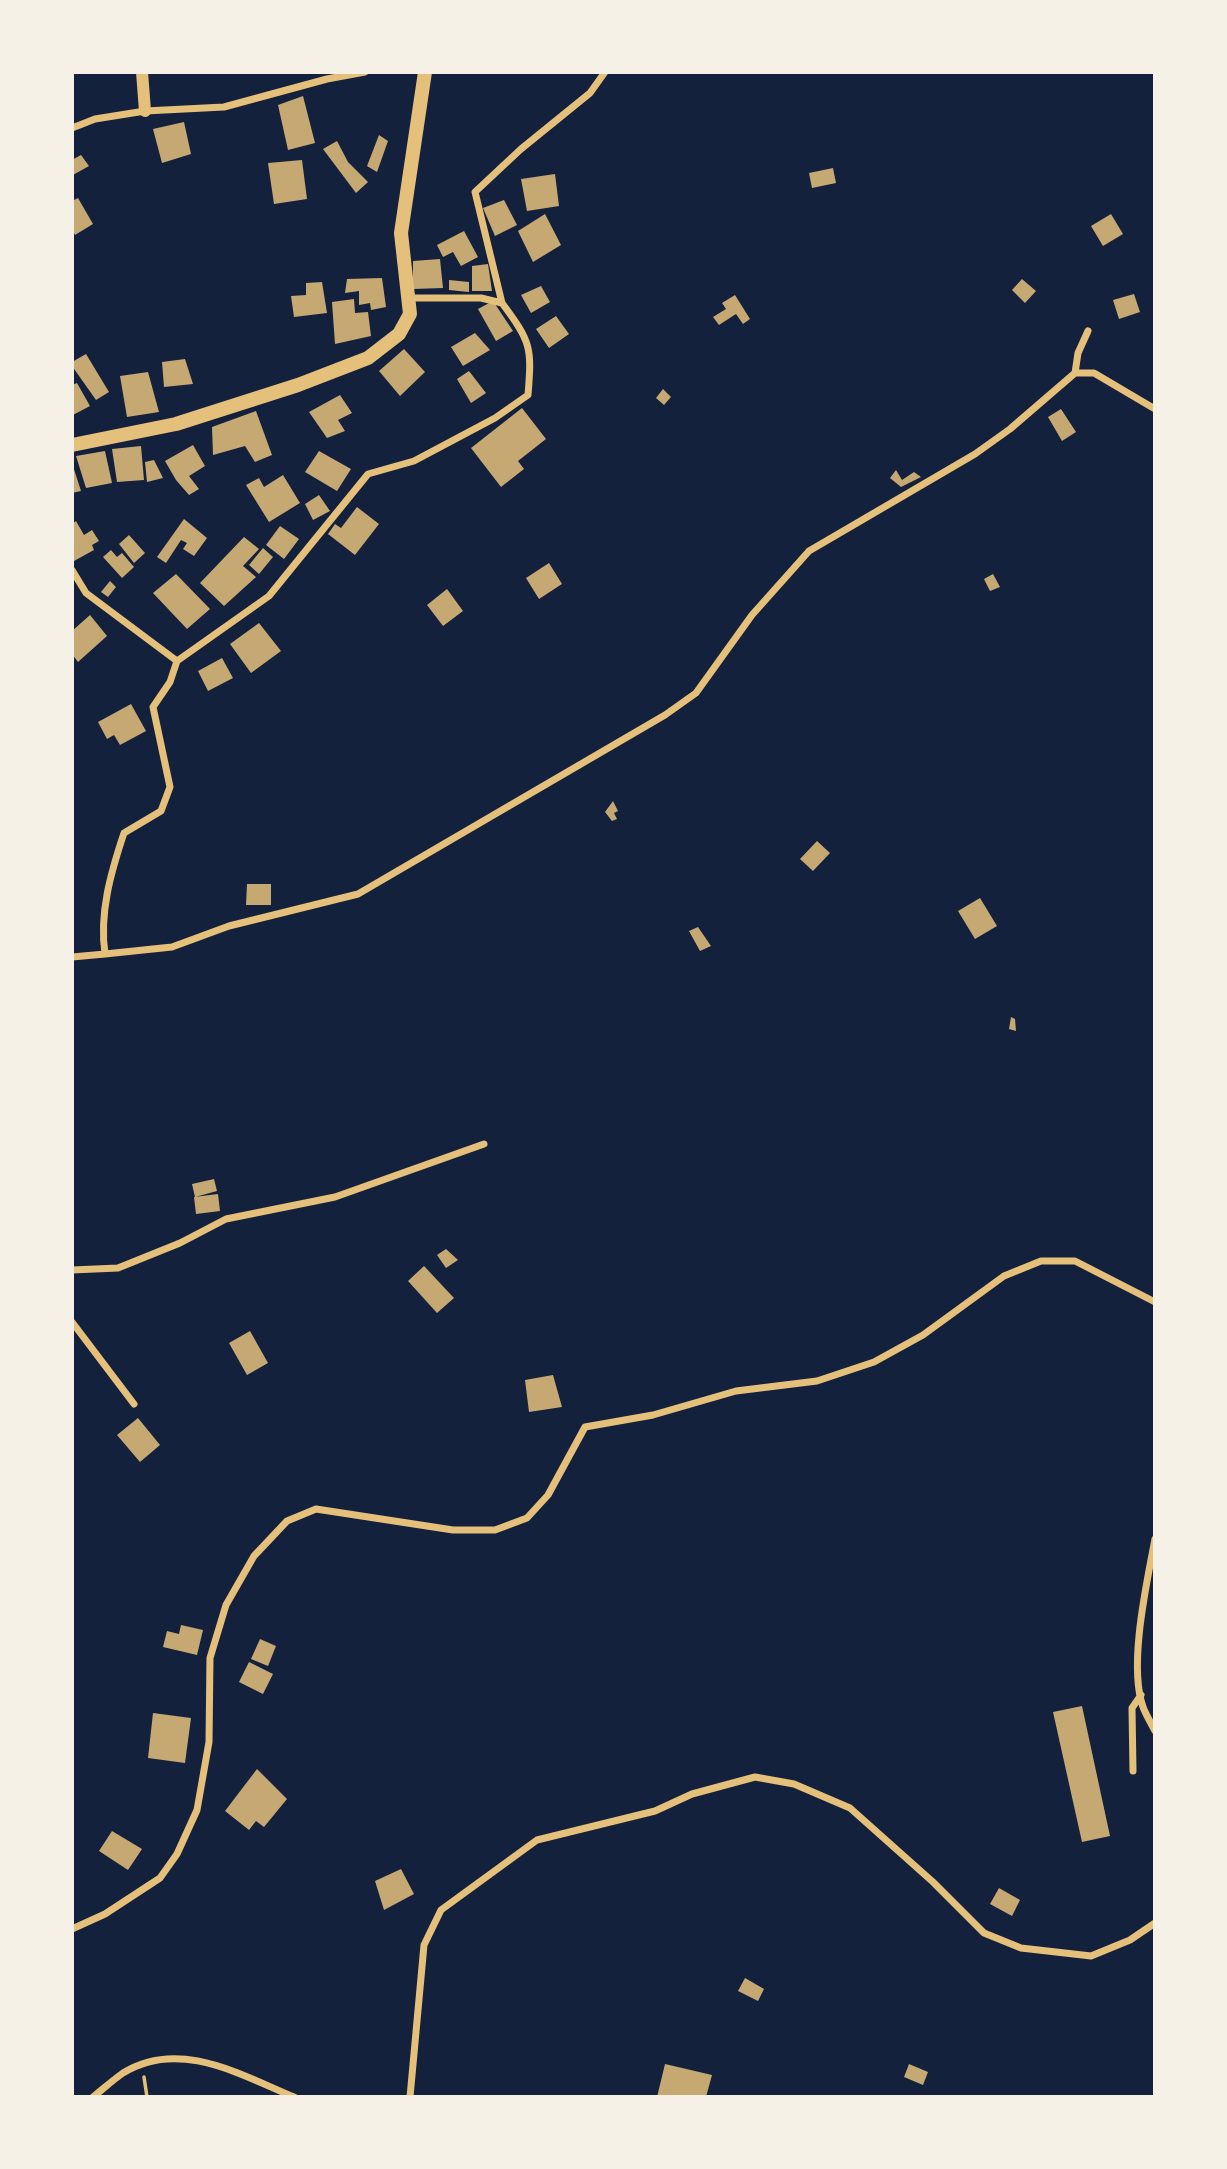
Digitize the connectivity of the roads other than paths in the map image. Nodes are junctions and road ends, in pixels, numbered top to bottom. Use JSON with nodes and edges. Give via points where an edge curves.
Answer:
{"nodes":[{"id":1,"x":142,"y":72,"type":"edge"},
{"id":2,"x":365,"y":72,"type":"edge"},
{"id":3,"x":425,"y":72,"type":"edge"},
{"id":4,"x":605,"y":72,"type":"edge"},
{"id":5,"x":145,"y":111,"type":"junction"},
{"id":6,"x":72,"y":128,"type":"edge"},
{"id":7,"x":407,"y":298,"type":"junction"},
{"id":8,"x":502,"y":303,"type":"junction"},
{"id":9,"x":1088,"y":331,"type":"dead end"},
{"id":10,"x":1074,"y":373,"type":"junction"},
{"id":11,"x":1155,"y":410,"type":"edge"},
{"id":12,"x":72,"y":445,"type":"edge"},
{"id":13,"x":72,"y":570,"type":"edge"},
{"id":14,"x":177,"y":661,"type":"junction"},
{"id":15,"x":105,"y":954,"type":"junction"},
{"id":16,"x":72,"y":957,"type":"edge"},
{"id":17,"x":484,"y":1144,"type":"dead end"},
{"id":18,"x":72,"y":1270,"type":"edge"},
{"id":19,"x":1155,"y":1303,"type":"edge"},
{"id":20,"x":72,"y":1322,"type":"edge"},
{"id":21,"x":134,"y":1405,"type":"dead end"},
{"id":22,"x":1155,"y":1539,"type":"edge"},
{"id":23,"x":1141,"y":1695,"type":"junction"},
{"id":24,"x":1155,"y":1731,"type":"edge"},
{"id":25,"x":1133,"y":1771,"type":"dead end"},
{"id":26,"x":1155,"y":1923,"type":"edge"},
{"id":27,"x":72,"y":1929,"type":"edge"},
{"id":28,"x":93,"y":2097,"type":"edge"},
{"id":29,"x":294,"y":2097,"type":"edge"},
{"id":30,"x":410,"y":2097,"type":"edge"}],
"edges":[{"from":1,"to":5,"type":"street"},
{"from":2,"to":5,"type":"street","via":[[223,107]]},
{"from":3,"to":7,"type":"main road","via":[[401,233]]},
{"from":4,"to":8,"type":"street","via":[[590,93],[475,192]]},
{"from":5,"to":6,"type":"street"},
{"from":7,"to":8,"type":"street","via":[[481,298]]},
{"from":7,"to":12,"type":"main road","via":[[410,314],[399,334],[368,358],[176,424]]},
{"from":8,"to":14,"type":"street","via":[[522,329],[531,352],[528,395],[414,461],[368,474],[269,596]]},
{"from":9,"to":10,"type":"street"},
{"from":10,"to":11,"type":"street","via":[[1094,373]]},
{"from":10,"to":15,"type":"street","via":[[975,454],[809,551],[752,615],[696,693],[653,722],[358,894],[229,926],[172,947]]},
{"from":13,"to":14,"type":"street","via":[[86,593]]},
{"from":14,"to":15,"type":"street","via":[[170,682],[153,707],[170,787],[161,811],[124,833],[102,929]]},
{"from":15,"to":16,"type":"street"},
{"from":17,"to":18,"type":"street","via":[[335,1198],[226,1219],[118,1268]]},
{"from":19,"to":27,"type":"street","via":[[1075,1261],[1041,1261],[1004,1276],[923,1335],[874,1362],[817,1381],[736,1391],[653,1415],[585,1427],[548,1495],[527,1518],[495,1530],[453,1530],[316,1509],[286,1521],[254,1556],[226,1605],[210,1658],[209,1742],[197,1810],[177,1854],[160,1878],[105,1914]]},
{"from":20,"to":21,"type":"street"},
{"from":22,"to":23,"type":"street","via":[[1138,1659]]},
{"from":23,"to":24,"type":"street"},
{"from":23,"to":25,"type":"street","via":[[1132,1707]]},
{"from":26,"to":30,"type":"street","via":[[1130,1940],[1091,1956],[1021,1948],[984,1933],[850,1808],[794,1784],[755,1777],[692,1794],[655,1811],[537,1840],[441,1910],[424,1945]]},
{"from":28,"to":29,"type":"street","via":[[124,2073],[168,2058],[201,2060]]}]}
